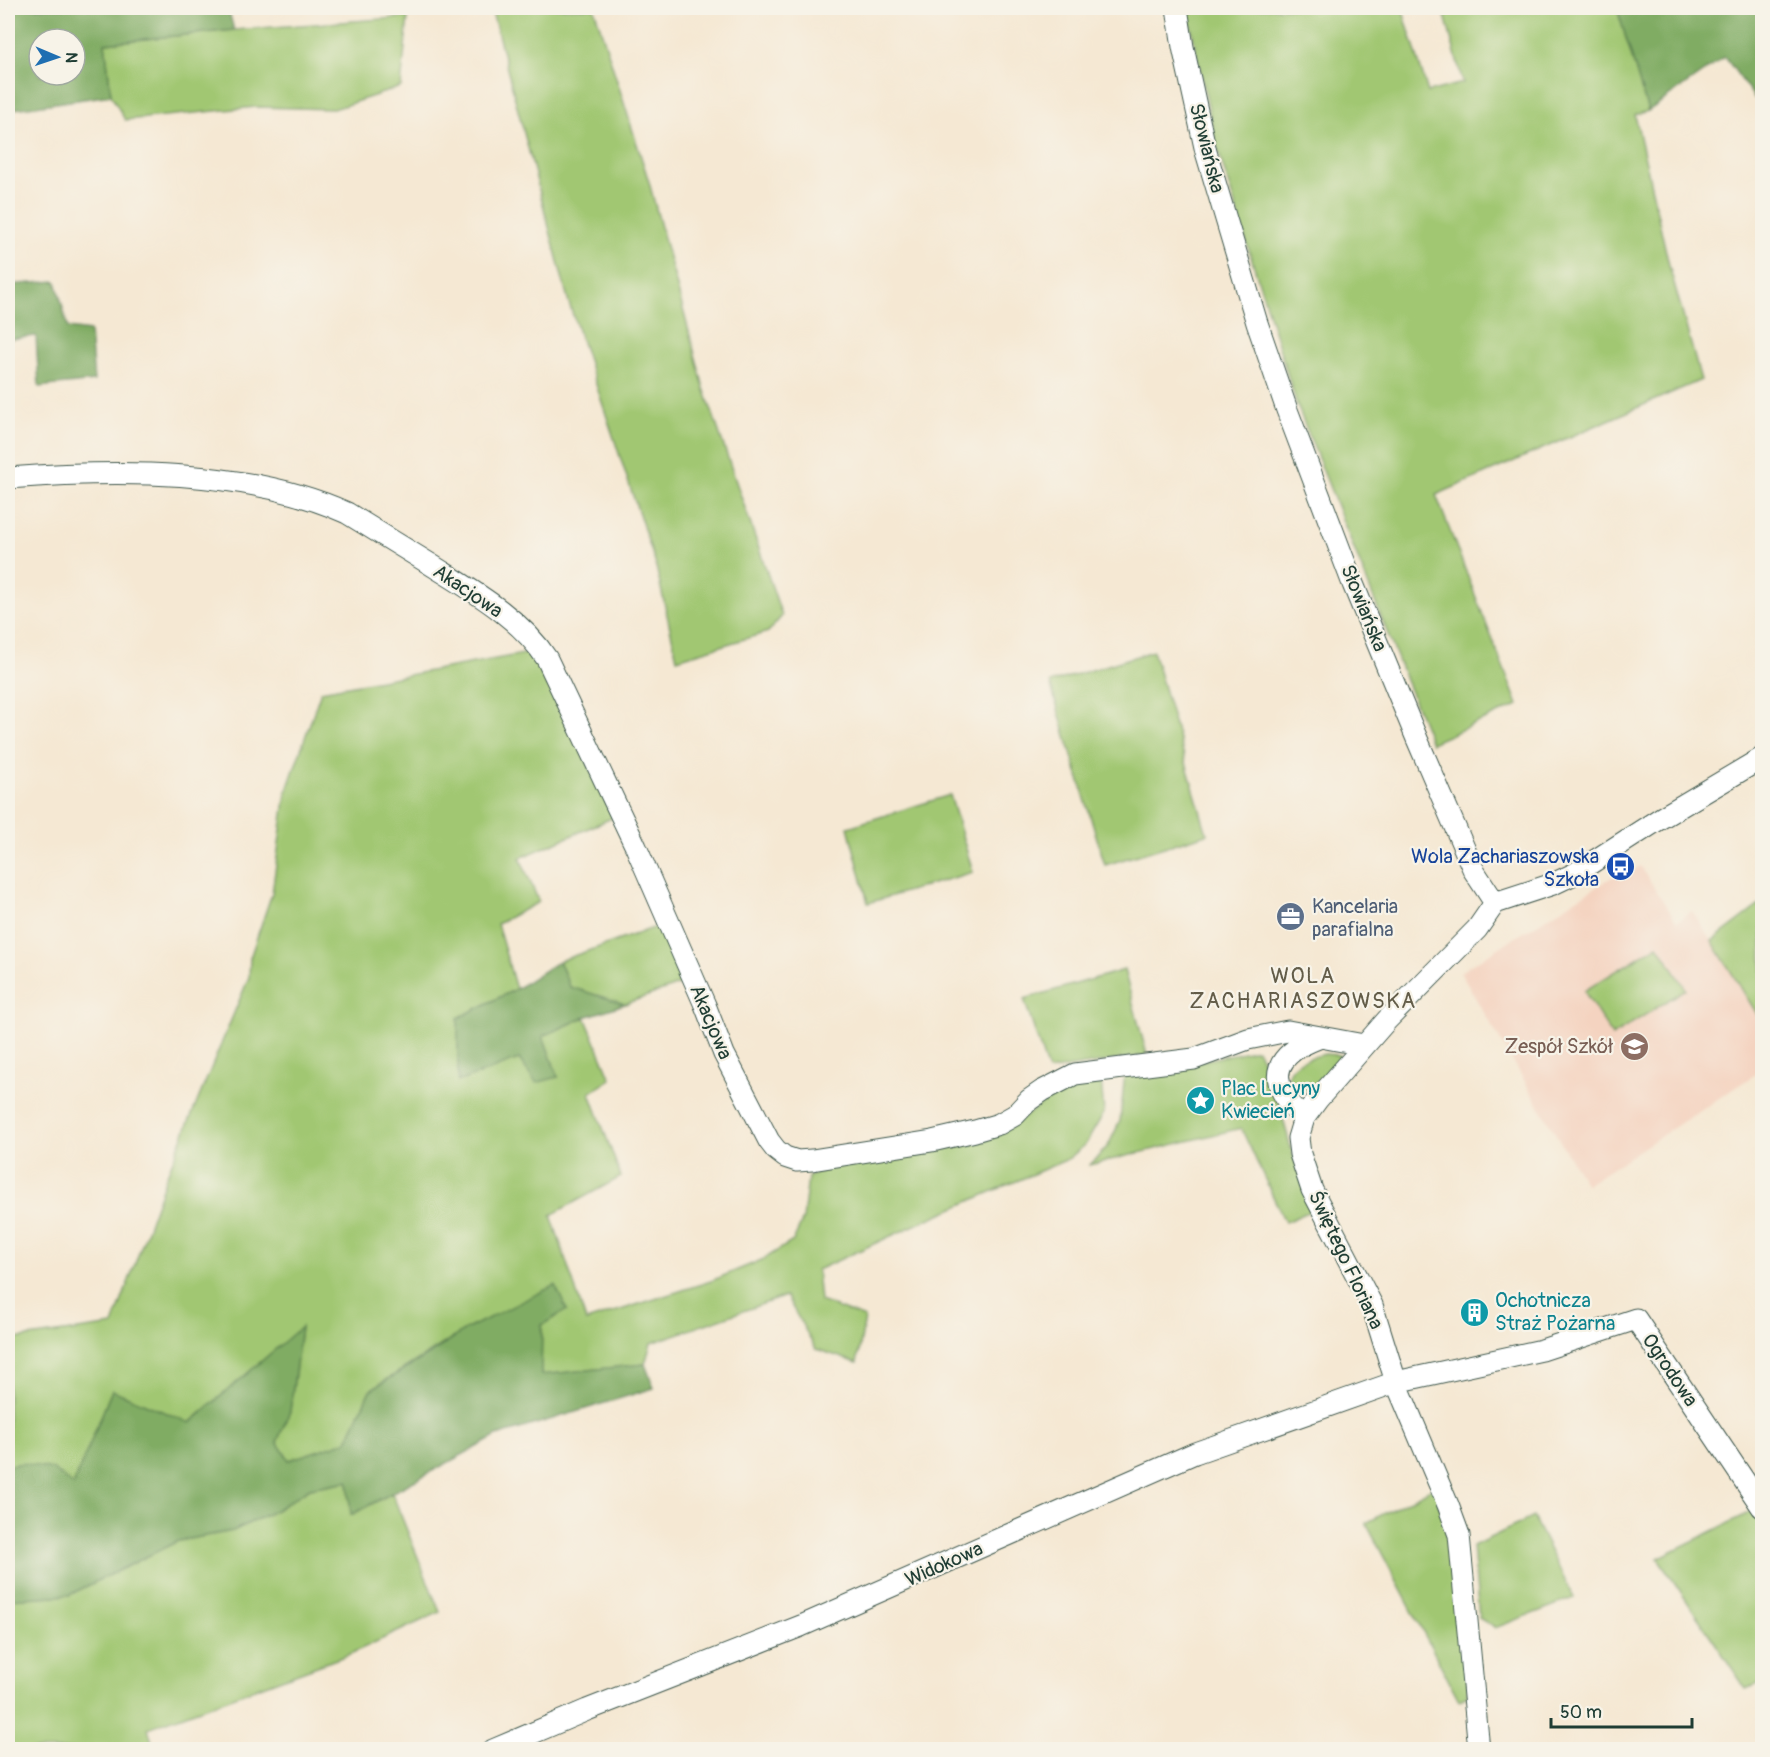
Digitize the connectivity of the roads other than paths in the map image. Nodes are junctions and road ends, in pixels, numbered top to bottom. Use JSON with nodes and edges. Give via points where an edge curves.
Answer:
{"nodes":[{"id":1,"x":1177,"y":8,"type":"edge"},
{"id":2,"x":8,"y":478,"type":"edge"},
{"id":3,"x":1762,"y":758,"type":"edge"},
{"id":4,"x":1495,"y":903,"type":"junction"},
{"id":5,"x":1260,"y":1037,"type":"junction"},
{"id":6,"x":1321,"y":1037,"type":"junction"},
{"id":7,"x":1364,"y":1044,"type":"junction"},
{"id":8,"x":1280,"y":1083,"type":"junction"},
{"id":9,"x":1304,"y":1118,"type":"junction"},
{"id":10,"x":1396,"y":1382,"type":"junction"},
{"id":11,"x":1762,"y":1508,"type":"edge"},
{"id":12,"x":493,"y":1749,"type":"edge"},
{"id":13,"x":1479,"y":1749,"type":"edge"}],
"edges":[{"from":1,"to":4,"type":"street","name":"Słowiańska","via":[[1206,152],[1287,410],[1417,739],[1474,871]]},
{"from":2,"to":5,"type":"street","name":"Akacjowa","via":[[105,474],[200,478],[285,492],[340,510],[482,597],[515,623],[543,652],[632,838],[724,1054],[769,1141],[785,1157],[812,1160],[932,1142],[999,1124],[1042,1091],[1075,1074],[1194,1059]]},
{"from":3,"to":4,"type":"street","via":[[1574,874]]},
{"from":4,"to":7,"type":"street","via":[[1477,929]]},
{"from":5,"to":6,"type":"street","name":"Akacjowa","via":[[1288,1031]]},
{"from":5,"to":8,"type":"street"},
{"from":6,"to":7,"type":"street","name":"Akacjowa"},
{"from":6,"to":8,"type":"street","via":[[1283,1061]]},
{"from":7,"to":9,"type":"street"},
{"from":8,"to":9,"type":"street","via":[[1284,1097]]},
{"from":9,"to":10,"type":"street","name":"Świętego Floriana","via":[[1300,1154],[1312,1190],[1371,1305]]},
{"from":10,"to":11,"type":"street","name":"Ogrodowa","via":[[1542,1350],[1636,1318]]},
{"from":10,"to":12,"type":"street","name":"Widokowa","via":[[1196,1453],[801,1626]]},
{"from":10,"to":13,"type":"street","name":"Świętego Floriana","via":[[1459,1535]]}]}
